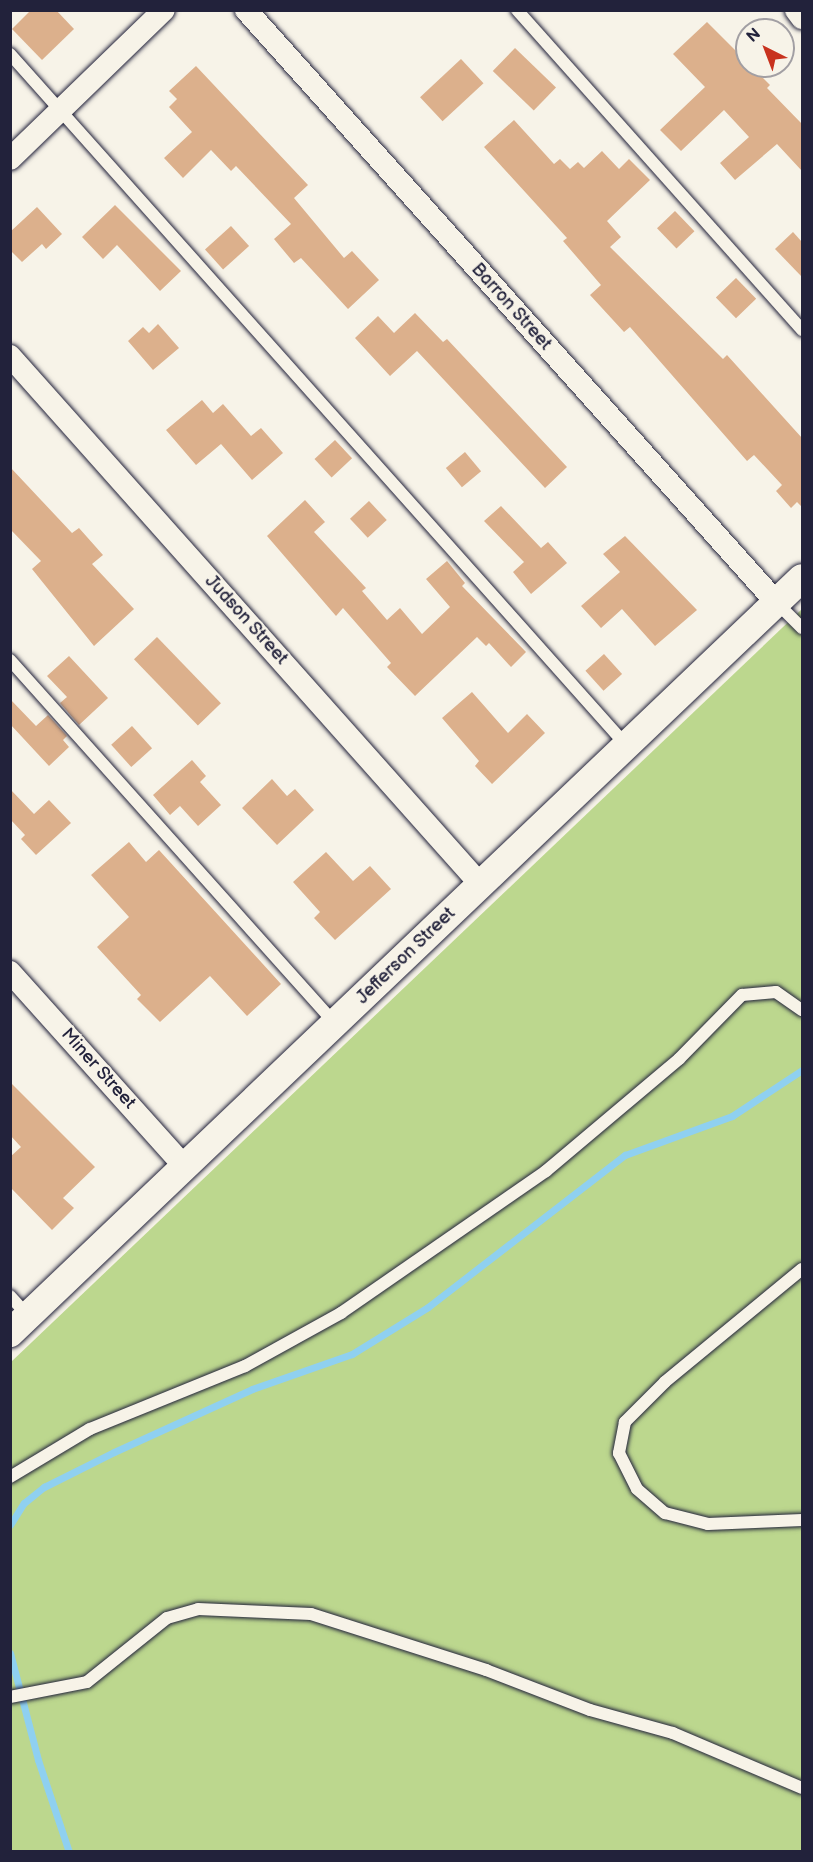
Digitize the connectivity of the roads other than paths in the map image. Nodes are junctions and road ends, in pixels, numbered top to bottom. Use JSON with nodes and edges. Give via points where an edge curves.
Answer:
{"nodes":[{"id":1,"x":164,"y":10,"type":"edge"},
{"id":2,"x":246,"y":10,"type":"edge"},
{"id":3,"x":517,"y":10,"type":"edge"},
{"id":4,"x":796,"y":10,"type":"edge"},
{"id":5,"x":802,"y":18,"type":"edge"},
{"id":6,"x":10,"y":54,"type":"edge"},
{"id":7,"x":61,"y":110,"type":"junction"},
{"id":8,"x":10,"y":159,"type":"edge"},
{"id":9,"x":802,"y":330,"type":"edge"},
{"id":10,"x":10,"y":356,"type":"edge"},
{"id":11,"x":802,"y":578,"type":"edge"},
{"id":12,"x":776,"y":602,"type":"junction"},
{"id":13,"x":802,"y":628,"type":"edge"},
{"id":14,"x":10,"y":660,"type":"edge"},
{"id":15,"x":627,"y":746,"type":"junction"},
{"id":16,"x":481,"y":885,"type":"junction"},
{"id":17,"x":10,"y":972,"type":"edge"},
{"id":18,"x":802,"y":1010,"type":"edge"},
{"id":19,"x":336,"y":1023,"type":"junction"},
{"id":20,"x":185,"y":1167,"type":"junction"},
{"id":21,"x":802,"y":1269,"type":"edge"},
{"id":22,"x":16,"y":1315,"type":"edge"},
{"id":23,"x":10,"y":1477,"type":"edge"},
{"id":24,"x":802,"y":1521,"type":"edge"},
{"id":25,"x":10,"y":1697,"type":"edge"},
{"id":26,"x":802,"y":1788,"type":"edge"}],
"edges":[{"from":1,"to":7,"type":"street"},
{"from":2,"to":12,"type":"street","name":"Barron Street"},
{"from":3,"to":9,"type":"lane"},
{"from":4,"to":5,"type":"street"},
{"from":6,"to":7,"type":"lane"},
{"from":7,"to":8,"type":"street"},
{"from":7,"to":15,"type":"lane"},
{"from":10,"to":16,"type":"street","name":"Judson Street"},
{"from":11,"to":12,"type":"street","name":"Jefferson Street"},
{"from":12,"to":13,"type":"lane"},
{"from":12,"to":15,"type":"street","name":"Jefferson Street"},
{"from":14,"to":19,"type":"lane"},
{"from":15,"to":16,"type":"street","name":"Jefferson Street"},
{"from":16,"to":19,"type":"street","name":"Jefferson Street"},
{"from":17,"to":20,"type":"street","name":"Miner Street"},
{"from":18,"to":23,"type":"lane","via":[[776,992],[742,995],[680,1059],[546,1171],[341,1313],[245,1366],[90,1429]]},
{"from":19,"to":20,"type":"street","name":"Jefferson Street"},
{"from":20,"to":22,"type":"street","name":"Jefferson Street"},
{"from":21,"to":24,"type":"lane","via":[[665,1382],[625,1422],[619,1453],[637,1489],[665,1513],[708,1524]]},
{"from":25,"to":26,"type":"lane","via":[[87,1682],[167,1618],[198,1609],[311,1614],[498,1674],[590,1710],[673,1733]]}]}
